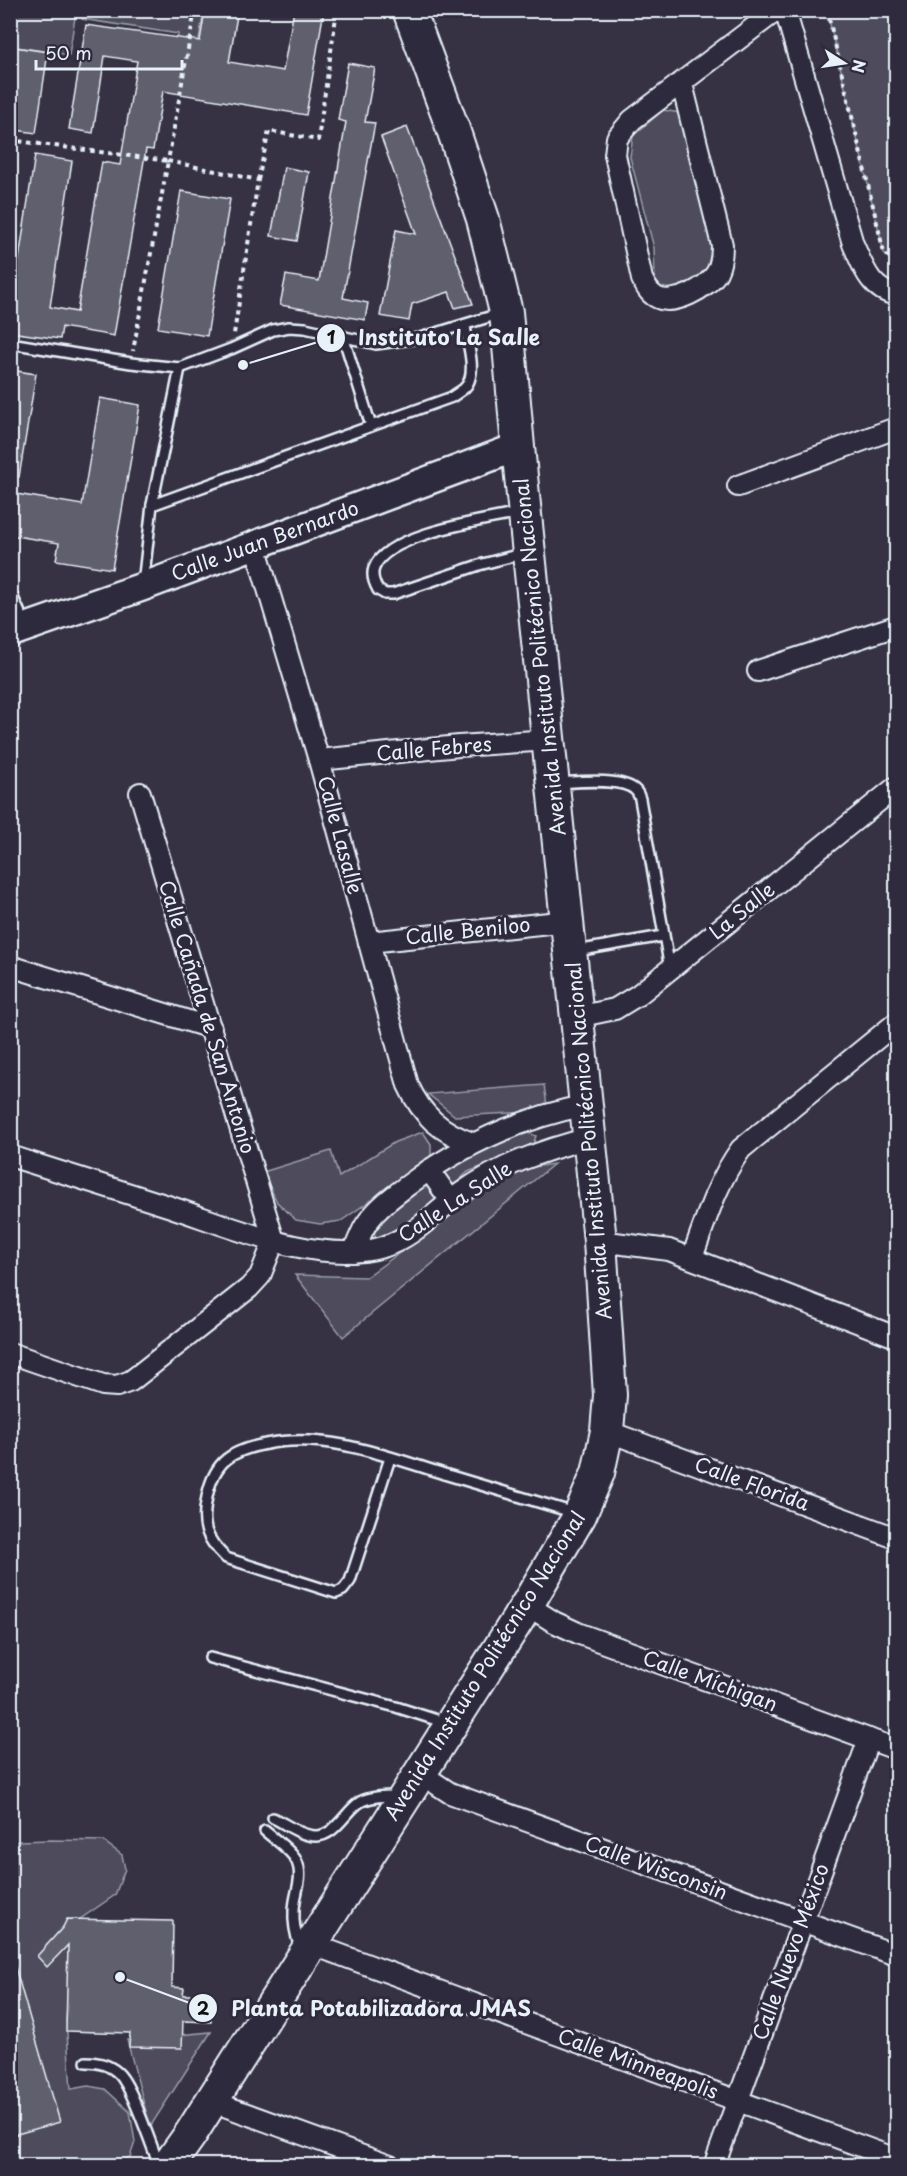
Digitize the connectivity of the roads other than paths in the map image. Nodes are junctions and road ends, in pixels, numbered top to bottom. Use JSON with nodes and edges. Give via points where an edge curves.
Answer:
{"nodes":[{"id":1,"x":409,"y":10,"type":"edge"},
{"id":2,"x":777,"y":10,"type":"edge"},
{"id":3,"x":785,"y":10,"type":"edge"},
{"id":4,"x":682,"y":84,"type":"junction"},
{"id":5,"x":897,"y":295,"type":"edge"},
{"id":6,"x":506,"y":312,"type":"junction"},
{"id":7,"x":465,"y":326,"type":"junction"},
{"id":8,"x":343,"y":336,"type":"junction"},
{"id":9,"x":10,"y":343,"type":"edge"},
{"id":10,"x":180,"y":368,"type":"junction"},
{"id":11,"x":371,"y":426,"type":"junction"},
{"id":12,"x":897,"y":428,"type":"edge"},
{"id":13,"x":518,"y":447,"type":"junction"},
{"id":14,"x":738,"y":486,"type":"dead end"},
{"id":15,"x":152,"y":505,"type":"junction"},
{"id":16,"x":525,"y":512,"type":"junction"},
{"id":17,"x":255,"y":546,"type":"junction"},
{"id":18,"x":529,"y":552,"type":"junction"},
{"id":19,"x":142,"y":587,"type":"junction"},
{"id":20,"x":10,"y":591,"type":"edge"},
{"id":21,"x":897,"y":626,"type":"edge"},
{"id":22,"x":18,"y":630,"type":"edge"},
{"id":23,"x":758,"y":670,"type":"dead end"},
{"id":24,"x":549,"y":740,"type":"junction"},
{"id":25,"x":319,"y":760,"type":"junction"},
{"id":26,"x":553,"y":784,"type":"junction"},
{"id":27,"x":897,"y":787,"type":"edge"},
{"id":28,"x":140,"y":793,"type":"dead end"},
{"id":29,"x":568,"y":921,"type":"junction"},
{"id":30,"x":663,"y":936,"type":"junction"},
{"id":31,"x":369,"y":942,"type":"junction"},
{"id":32,"x":571,"y":952,"type":"junction"},
{"id":33,"x":10,"y":966,"type":"edge"},
{"id":34,"x":670,"y":969,"type":"junction"},
{"id":35,"x":578,"y":1017,"type":"junction"},
{"id":36,"x":897,"y":1023,"type":"edge"},
{"id":37,"x":212,"y":1028,"type":"junction"},
{"id":38,"x":587,"y":1105,"type":"junction"},
{"id":39,"x":431,"y":1121,"type":"joint"},
{"id":40,"x":590,"y":1138,"type":"junction"},
{"id":41,"x":472,"y":1143,"type":"junction"},
{"id":42,"x":10,"y":1156,"type":"edge"},
{"id":43,"x":429,"y":1170,"type":"junction"},
{"id":44,"x":452,"y":1201,"type":"junction"},
{"id":45,"x":274,"y":1241,"type":"junction"},
{"id":46,"x":600,"y":1241,"type":"junction"},
{"id":47,"x":354,"y":1252,"type":"junction"},
{"id":48,"x":692,"y":1258,"type":"junction"},
{"id":49,"x":897,"y":1337,"type":"edge"},
{"id":50,"x":10,"y":1353,"type":"edge"},
{"id":51,"x":607,"y":1431,"type":"junction"},
{"id":52,"x":390,"y":1458,"type":"junction"},
{"id":53,"x":580,"y":1515,"type":"junction"},
{"id":54,"x":897,"y":1538,"type":"edge"},
{"id":55,"x":527,"y":1605,"type":"junction"},
{"id":56,"x":210,"y":1658,"type":"dead end"},
{"id":57,"x":451,"y":1725,"type":"junction"},
{"id":58,"x":869,"y":1739,"type":"junction"},
{"id":59,"x":897,"y":1749,"type":"edge"},
{"id":60,"x":413,"y":1784,"type":"junction"},
{"id":61,"x":273,"y":1818,"type":"dead end"},
{"id":62,"x":265,"y":1831,"type":"dead end"},
{"id":63,"x":802,"y":1921,"type":"junction"},
{"id":64,"x":307,"y":1951,"type":"junction"},
{"id":65,"x":897,"y":1955,"type":"edge"},
{"id":66,"x":86,"y":2062,"type":"dead end"},
{"id":67,"x":737,"y":2100,"type":"junction"},
{"id":68,"x":211,"y":2101,"type":"junction"},
{"id":69,"x":897,"y":2159,"type":"edge"},
{"id":70,"x":156,"y":2163,"type":"edge"},
{"id":71,"x":390,"y":2166,"type":"edge"},
{"id":72,"x":714,"y":2166,"type":"edge"}],
"edges":[{"from":1,"to":6,"type":"main road","name":"Avenida Instituto Politécnico Nacional","via":[[483,219]]},
{"from":2,"to":4,"type":"street"},
{"from":3,"to":5,"type":"street","via":[[853,244],[877,288]]},
{"from":4,"to":4,"type":"street","via":[[632,120],[616,138],[615,147],[642,279],[648,291],[666,300],[696,293],[715,275],[722,255]]},
{"from":6,"to":7,"type":"lane"},
{"from":6,"to":13,"type":"main road","name":"Avenida Instituto Politécnico Nacional"},
{"from":7,"to":8,"type":"lane","via":[[396,343],[376,344]]},
{"from":7,"to":11,"type":"lane","via":[[471,367],[467,386],[452,397]]},
{"from":8,"to":10,"type":"lane","via":[[289,327],[273,330]]},
{"from":8,"to":11,"type":"lane"},
{"from":9,"to":10,"type":"lane"},
{"from":10,"to":15,"type":"lane"},
{"from":11,"to":15,"type":"lane"},
{"from":12,"to":14,"type":"street"},
{"from":13,"to":16,"type":"main road","name":"Avenida Instituto Politécnico Nacional"},
{"from":13,"to":17,"type":"street","name":"Calle Juan Bernardo"},
{"from":15,"to":19,"type":"lane"},
{"from":16,"to":18,"type":"main road","name":"Avenida Instituto Politécnico Nacional"},
{"from":16,"to":18,"type":"lane","via":[[422,535],[380,559],[373,580],[378,590],[393,594]]},
{"from":17,"to":19,"type":"street","name":"Calle Juan Bernardo"},
{"from":17,"to":25,"type":"street","name":"Calle Lasalle"},
{"from":18,"to":24,"type":"main road","name":"Avenida Instituto Politécnico Nacional"},
{"from":19,"to":22,"type":"street","name":"Calle Juan Bernardo"},
{"from":20,"to":22,"type":"lane"},
{"from":21,"to":23,"type":"street"},
{"from":24,"to":25,"type":"street","name":"Calle Febres"},
{"from":24,"to":26,"type":"main road","name":"Avenida Instituto Politécnico Nacional"},
{"from":25,"to":31,"type":"street","name":"Calle Lasalle"},
{"from":26,"to":29,"type":"main road","name":"Avenida Instituto Politécnico Nacional"},
{"from":26,"to":30,"type":"lane","via":[[608,782],[635,789],[640,799]]},
{"from":27,"to":34,"type":"street","name":"La Salle"},
{"from":28,"to":37,"type":"street","name":"Calle Cañada de San Antonio"},
{"from":29,"to":31,"type":"street","name":"Calle Beniloo"},
{"from":29,"to":32,"type":"main road","name":"Avenida Instituto Politécnico Nacional"},
{"from":30,"to":32,"type":"lane"},
{"from":30,"to":34,"type":"lane"},
{"from":31,"to":39,"type":"street","name":"Calle Lasalle","via":[[408,1085]]},
{"from":32,"to":35,"type":"main road","name":"Avenida Instituto Politécnico Nacional"},
{"from":33,"to":37,"type":"street"},
{"from":34,"to":35,"type":"street","name":"La Salle","via":[[615,1009]]},
{"from":35,"to":38,"type":"main road","name":"Avenida Instituto Politécnico Nacional"},
{"from":36,"to":48,"type":"street","via":[[741,1149],[716,1189]]},
{"from":37,"to":45,"type":"street","name":"Calle Cañada de San Antonio"},
{"from":38,"to":40,"type":"main road","name":"Avenida Instituto Politécnico Nacional"},
{"from":38,"to":41,"type":"street","name":"Calle La Salle","via":[[526,1120]]},
{"from":39,"to":41,"type":"street","name":"Calle La Salle"},
{"from":40,"to":44,"type":"street","name":"Calle La Salle","via":[[520,1160],[489,1175]]},
{"from":40,"to":46,"type":"main road","name":"Avenida Instituto Politécnico Nacional"},
{"from":41,"to":43,"type":"street","name":"Calle La Salle"},
{"from":42,"to":45,"type":"street","name":"Calle La Salle"},
{"from":43,"to":44,"type":"street"},
{"from":43,"to":47,"type":"street","name":"Calle La Salle","via":[[384,1202],[365,1225]]},
{"from":44,"to":47,"type":"street","name":"Calle La Salle","via":[[410,1234],[383,1247]]},
{"from":45,"to":47,"type":"street","name":"Calle La Salle","via":[[320,1251]]},
{"from":45,"to":50,"type":"street","via":[[260,1276],[249,1288],[131,1381],[117,1386],[102,1385]]},
{"from":46,"to":48,"type":"street","via":[[669,1250]]},
{"from":46,"to":51,"type":"main road","name":"Avenida Instituto Politécnico Nacional","via":[[610,1395]]},
{"from":48,"to":49,"type":"street"},
{"from":51,"to":53,"type":"main road","name":"Avenida Instituto Politécnico Nacional","via":[[598,1473]]},
{"from":51,"to":54,"type":"street","name":"Calle Florida"},
{"from":52,"to":52,"type":"lane","via":[[316,1440],[246,1447],[217,1467],[208,1490],[204,1527],[213,1545],[226,1558],[336,1593],[350,1581]]},
{"from":52,"to":53,"type":"lane"},
{"from":53,"to":55,"type":"main road","name":"Avenida Instituto Politécnico Nacional"},
{"from":55,"to":57,"type":"main road","name":"Avenida Instituto Politécnico Nacional"},
{"from":55,"to":58,"type":"street","name":"Calle Míchigan","via":[[580,1634]]},
{"from":56,"to":57,"type":"lane"},
{"from":57,"to":60,"type":"main road","name":"Avenida Instituto Politécnico Nacional"},
{"from":58,"to":59,"type":"street","name":"Calle Míchigan"},
{"from":58,"to":63,"type":"street","name":"Calle Nuevo México"},
{"from":60,"to":61,"type":"lane","via":[[363,1800],[329,1832],[318,1836]]},
{"from":60,"to":63,"type":"street","name":"Calle Wisconsin","via":[[450,1793]]},
{"from":60,"to":64,"type":"main road","name":"Avenida Instituto Politécnico Nacional"},
{"from":62,"to":64,"type":"lane","via":[[295,1859],[300,1878],[295,1931]]},
{"from":63,"to":65,"type":"street","name":"Calle Wisconsin"},
{"from":63,"to":67,"type":"street","name":"Calle Nuevo México"},
{"from":64,"to":67,"type":"street","name":"Calle Minneapolis"},
{"from":64,"to":68,"type":"main road","name":"Avenida Instituto Politécnico Nacional"},
{"from":66,"to":70,"type":"lane","via":[[109,2066],[120,2074]]},
{"from":67,"to":69,"type":"street","name":"Calle Minneapolis"},
{"from":67,"to":72,"type":"street","name":"Calle Nuevo México"},
{"from":68,"to":70,"type":"main road","name":"Avenida Instituto Politécnico Nacional","via":[[190,2134]]},
{"from":68,"to":71,"type":"street"}]}
